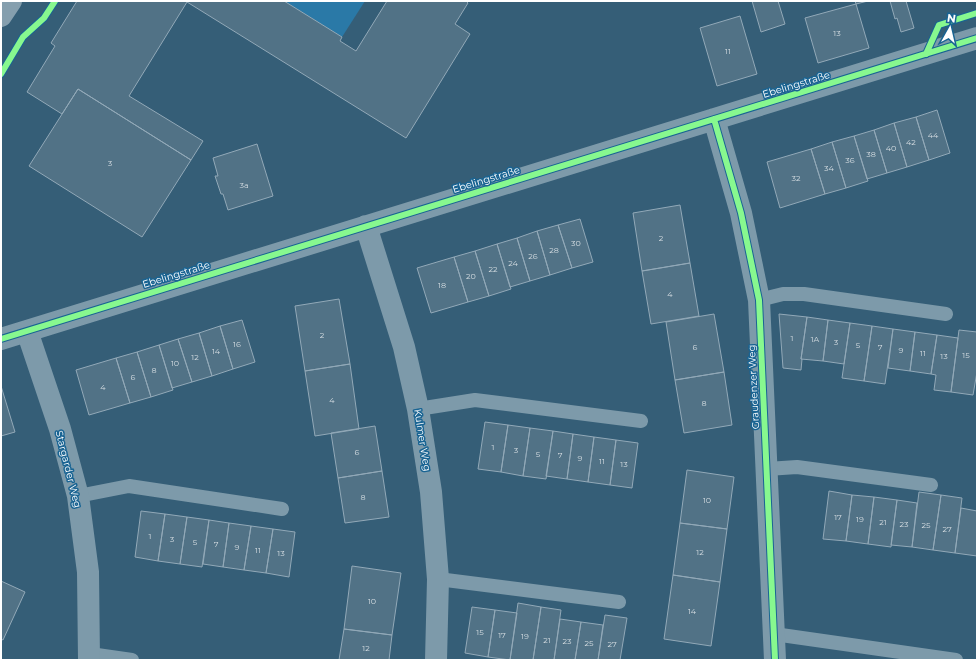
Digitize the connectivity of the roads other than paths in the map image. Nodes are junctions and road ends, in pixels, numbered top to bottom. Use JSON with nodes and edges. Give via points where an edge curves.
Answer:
{"nodes":[{"id":1,"x":11,"y":1,"type":"edge"},
{"id":2,"x":1,"y":16,"type":"edge"},
{"id":3,"x":977,"y":38,"type":"edge"},
{"id":4,"x":714,"y":119,"type":"junction"},
{"id":5,"x":366,"y":226,"type":"junction"},
{"id":6,"x":759,"y":300,"type":"junction"},
{"id":7,"x":946,"y":314,"type":"dead end"},
{"id":8,"x":27,"y":331,"type":"junction"},
{"id":9,"x":1,"y":339,"type":"edge"},
{"id":10,"x":418,"y":409,"type":"junction"},
{"id":11,"x":640,"y":421,"type":"dead end"},
{"id":12,"x":767,"y":469,"type":"junction"},
{"id":13,"x":931,"y":485,"type":"dead end"},
{"id":14,"x":78,"y":496,"type":"junction"},
{"id":15,"x":282,"y":509,"type":"dead end"},
{"id":16,"x":438,"y":578,"type":"junction"},
{"id":17,"x":619,"y":602,"type":"dead end"},
{"id":18,"x":774,"y":634,"type":"junction"},
{"id":19,"x":89,"y":657,"type":"edge"},
{"id":20,"x":132,"y":660,"type":"edge"},
{"id":21,"x":436,"y":660,"type":"edge"},
{"id":22,"x":775,"y":660,"type":"edge"},
{"id":23,"x":956,"y":660,"type":"edge"}],
"edges":[{"from":1,"to":2,"type":"street"},
{"from":3,"to":4,"type":"street","name":"Ebelingstraße"},
{"from":4,"to":5,"type":"street","name":"Ebelingstraße"},
{"from":4,"to":6,"type":"street","name":"Graudenzer Weg","via":[[741,213]]},
{"from":5,"to":8,"type":"street","name":"Ebelingstraße"},
{"from":5,"to":10,"type":"street","name":"Kulmer Weg","via":[[404,347]]},
{"from":6,"to":7,"type":"lane","via":[[783,294],[804,294]]},
{"from":6,"to":12,"type":"street","name":"Graudenzer Weg"},
{"from":8,"to":9,"type":"street","name":"Ebelingstraße"},
{"from":8,"to":14,"type":"street","name":"Stargarder Weg","via":[[60,429]]},
{"from":10,"to":11,"type":"lane","via":[[475,400]]},
{"from":10,"to":16,"type":"street","name":"Kulmer Weg","via":[[431,492]]},
{"from":12,"to":13,"type":"lane","via":[[804,468]]},
{"from":12,"to":18,"type":"street","name":"Graudenzer Weg"},
{"from":14,"to":15,"type":"lane","via":[[129,486]]},
{"from":14,"to":19,"type":"street","name":"Stargarder Weg","via":[[88,572]]},
{"from":16,"to":17,"type":"lane"},
{"from":16,"to":21,"type":"street","name":"Kulmer Weg"},
{"from":18,"to":22,"type":"street","name":"Graudenzer Weg"},
{"from":18,"to":23,"type":"lane"},
{"from":19,"to":20,"type":"lane"}]}
